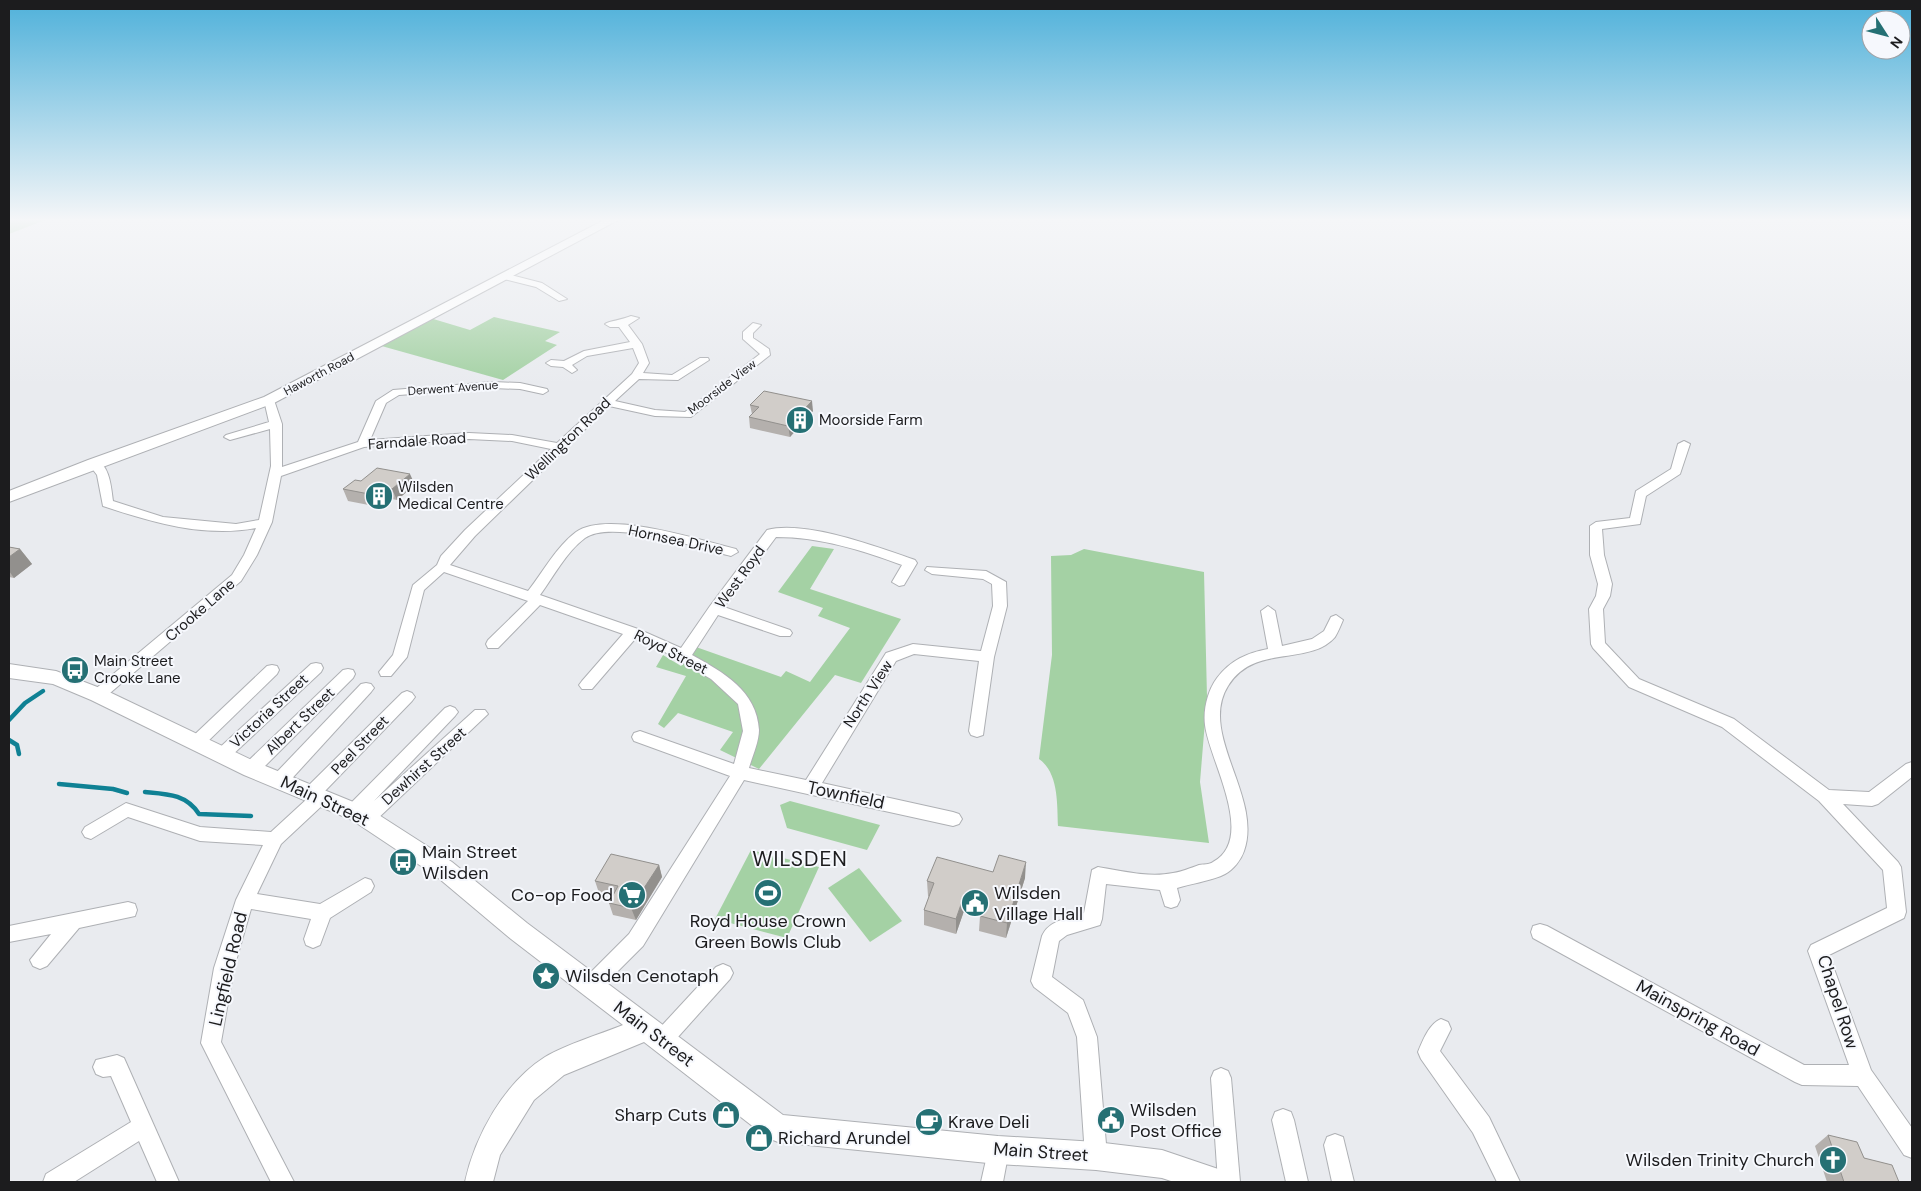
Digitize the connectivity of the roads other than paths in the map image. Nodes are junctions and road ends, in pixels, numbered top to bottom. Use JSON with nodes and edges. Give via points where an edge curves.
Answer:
{"nodes":[{"id":1,"x":506,"y":275,"type":"edge"},
{"id":2,"x":503,"y":276,"type":"junction"},
{"id":3,"x":562,"y":299,"type":"dead end"},
{"id":4,"x":634,"y":318,"type":"dead end"},
{"id":5,"x":756,"y":325,"type":"dead end"},
{"id":6,"x":637,"y":344,"type":"junction"},
{"id":7,"x":704,"y":360,"type":"dead end"},
{"id":8,"x":551,"y":364,"type":"dead end"},
{"id":9,"x":687,"y":372,"type":"junction"},
{"id":10,"x":636,"y":376,"type":"junction"},
{"id":11,"x":703,"y":376,"type":"dead end"},
{"id":12,"x":542,"y":391,"type":"dead end"},
{"id":13,"x":269,"y":400,"type":"junction"},
{"id":14,"x":606,"y":402,"type":"junction"},
{"id":15,"x":276,"y":424,"type":"junction"},
{"id":16,"x":230,"y":437,"type":"dead end"},
{"id":17,"x":363,"y":444,"type":"junction"},
{"id":18,"x":1684,"y":444,"type":"dead end"},
{"id":19,"x":560,"y":447,"type":"junction"},
{"id":20,"x":94,"y":463,"type":"junction"},
{"id":21,"x":277,"y":473,"type":"junction"},
{"id":22,"x":9,"y":497,"type":"edge"},
{"id":23,"x":266,"y":522,"type":"junction"},
{"id":24,"x":731,"y":552,"type":"dead end"},
{"id":25,"x":442,"y":567,"type":"junction"},
{"id":26,"x":932,"y":570,"type":"dead end"},
{"id":27,"x":899,"y":582,"type":"dead end"},
{"id":28,"x":534,"y":598,"type":"junction"},
{"id":29,"x":717,"y":609,"type":"junction"},
{"id":30,"x":1268,"y":611,"type":"dead end"},
{"id":31,"x":1336,"y":620,"type":"dead end"},
{"id":32,"x":632,"y":632,"type":"junction"},
{"id":33,"x":785,"y":633,"type":"dead end"},
{"id":34,"x":493,"y":644,"type":"dead end"},
{"id":35,"x":1276,"y":651,"type":"junction"},
{"id":36,"x":684,"y":656,"type":"junction"},
{"id":37,"x":987,"y":657,"type":"junction"},
{"id":38,"x":316,"y":668,"type":"dead end"},
{"id":39,"x":272,"y":670,"type":"dead end"},
{"id":40,"x":9,"y":671,"type":"edge"},
{"id":41,"x":386,"y":672,"type":"dead end"},
{"id":42,"x":348,"y":674,"type":"dead end"},
{"id":43,"x":588,"y":685,"type":"dead end"},
{"id":44,"x":366,"y":688,"type":"dead end"},
{"id":45,"x":98,"y":695,"type":"junction"},
{"id":46,"x":407,"y":696,"type":"dead end"},
{"id":47,"x":450,"y":712,"type":"dead end"},
{"id":48,"x":480,"y":714,"type":"dead end"},
{"id":49,"x":977,"y":730,"type":"dead end"},
{"id":50,"x":640,"y":737,"type":"dead end"},
{"id":51,"x":198,"y":742,"type":"junction"},
{"id":52,"x":415,"y":748,"type":"junction"},
{"id":53,"x":222,"y":754,"type":"junction"},
{"id":54,"x":437,"y":754,"type":"junction"},
{"id":55,"x":1912,"y":768,"type":"edge"},
{"id":56,"x":251,"y":769,"type":"junction"},
{"id":57,"x":740,"y":773,"type":"junction"},
{"id":58,"x":280,"y":780,"type":"junction"},
{"id":59,"x":810,"y":788,"type":"junction"},
{"id":60,"x":317,"y":795,"type":"junction"},
{"id":61,"x":1825,"y":796,"type":"junction"},
{"id":62,"x":360,"y":814,"type":"junction"},
{"id":63,"x":953,"y":819,"type":"dead end"},
{"id":64,"x":91,"y":832,"type":"dead end"},
{"id":65,"x":275,"y":839,"type":"junction"},
{"id":66,"x":365,"y":886,"type":"dead end"},
{"id":67,"x":245,"y":900,"type":"junction"},
{"id":68,"x":128,"y":910,"type":"dead end"},
{"id":69,"x":322,"y":914,"type":"junction"},
{"id":70,"x":72,"y":922,"type":"junction"},
{"id":71,"x":1540,"y":932,"type":"dead end"},
{"id":72,"x":9,"y":934,"type":"edge"},
{"id":73,"x":312,"y":939,"type":"dead end"},
{"id":74,"x":40,"y":960,"type":"dead end"},
{"id":75,"x":722,"y":973,"type":"dead end"},
{"id":76,"x":590,"y":986,"type":"junction"},
{"id":77,"x":1441,"y":1029,"type":"dead end"},
{"id":78,"x":654,"y":1034,"type":"junction"},
{"id":79,"x":103,"y":1067,"type":"dead end"},
{"id":80,"x":1863,"y":1076,"type":"junction"},
{"id":81,"x":1221,"y":1078,"type":"dead end"},
{"id":82,"x":1282,"y":1120,"type":"dead end"},
{"id":83,"x":142,"y":1127,"type":"junction"},
{"id":84,"x":1336,"y":1146,"type":"dead end"},
{"id":85,"x":1912,"y":1147,"type":"edge"},
{"id":86,"x":998,"y":1150,"type":"junction"},
{"id":87,"x":1096,"y":1156,"type":"junction"},
{"id":88,"x":1203,"y":1180,"type":"edge"},
{"id":89,"x":54,"y":1182,"type":"edge"},
{"id":90,"x":168,"y":1182,"type":"edge"},
{"id":91,"x":283,"y":1182,"type":"edge"},
{"id":92,"x":479,"y":1182,"type":"edge"},
{"id":93,"x":992,"y":1182,"type":"edge"},
{"id":94,"x":1230,"y":1182,"type":"edge"},
{"id":95,"x":1297,"y":1182,"type":"edge"},
{"id":96,"x":1344,"y":1182,"type":"edge"},
{"id":97,"x":1509,"y":1182,"type":"edge"}],
"edges":[{"from":1,"to":2,"type":"main road","name":"Haworth Road"},
{"from":2,"to":3,"type":"street","via":[[539,285]]},
{"from":2,"to":13,"type":"main road","name":"Haworth Road"},
{"from":4,"to":6,"type":"street","via":[[616,324]]},
{"from":5,"to":14,"type":"street","name":"Moorside View","via":[[748,332],[748,339],[765,351],[765,355],[687,415],[655,413]]},
{"from":6,"to":8,"type":"street","via":[[584,354],[569,368]]},
{"from":6,"to":10,"type":"street","via":[[644,363]]},
{"from":7,"to":9,"type":"street"},
{"from":9,"to":10,"type":"street","via":[[670,379]]},
{"from":9,"to":11,"type":"street"},
{"from":10,"to":14,"type":"street","name":"Wellington Road"},
{"from":12,"to":17,"type":"street","name":"Derwent Avenue","via":[[494,384],[397,392],[381,401]]},
{"from":13,"to":15,"type":"street"},
{"from":13,"to":20,"type":"main road","name":"Haworth Road"},
{"from":14,"to":19,"type":"street","name":"Wellington Road"},
{"from":15,"to":16,"type":"street"},
{"from":15,"to":21,"type":"street","name":"Crooke Lane"},
{"from":17,"to":19,"type":"street","name":"Farndale Road","via":[[469,436],[512,438]]},
{"from":17,"to":21,"type":"street","name":"Farndale Road"},
{"from":18,"to":61,"type":"street","via":[[1676,471],[1640,494],[1636,521],[1596,526],[1597,555],[1605,584],[1596,610],[1598,644],[1634,683],[1728,723]]},
{"from":19,"to":25,"type":"street","name":"Wellington Road","via":[[470,533]]},
{"from":20,"to":22,"type":"main road","name":"Haworth Road"},
{"from":20,"to":23,"type":"street","via":[[103,474],[107,503],[114,507],[170,522],[236,528]]},
{"from":21,"to":23,"type":"street","name":"Crooke Lane"},
{"from":23,"to":45,"type":"street","name":"Crooke Lane","via":[[239,575]]},
{"from":24,"to":28,"type":"street","name":"Hornsea Drive","via":[[631,529],[598,528],[583,533],[573,543]]},
{"from":25,"to":28,"type":"street","name":"Royd Street"},
{"from":25,"to":41,"type":"street","name":"Wellington Road","via":[[418,588],[400,657]]},
{"from":26,"to":37,"type":"street","via":[[986,575],[999,582],[1000,606]]},
{"from":27,"to":29,"type":"street","name":"West Royd","via":[[910,563],[846,541],[772,533]]},
{"from":28,"to":32,"type":"street","name":"Royd Street"},
{"from":28,"to":34,"type":"street","name":"Hornsea Drive"},
{"from":29,"to":33,"type":"street"},
{"from":29,"to":36,"type":"street","name":"West Royd"},
{"from":30,"to":35,"type":"street"},
{"from":31,"to":35,"type":"street","via":[[1333,631],[1324,640],[1295,650]]},
{"from":32,"to":36,"type":"street","name":"Royd Street"},
{"from":32,"to":43,"type":"street"},
{"from":35,"to":87,"type":"street","via":[[1245,661],[1220,684],[1213,725],[1241,820],[1237,846],[1221,867],[1169,891],[1098,875],[1093,919],[1062,928],[1051,936],[1041,981],[1076,1007],[1086,1037]]},
{"from":36,"to":57,"type":"street","name":"Royd Street","via":[[716,675],[745,702],[751,731]]},
{"from":37,"to":49,"type":"street"},
{"from":37,"to":59,"type":"street","name":"North View","via":[[913,649],[890,657]]},
{"from":38,"to":53,"type":"street","name":"Victoria Street"},
{"from":39,"to":51,"type":"street"},
{"from":40,"to":45,"type":"street","name":"Main Street","via":[[56,678]]},
{"from":42,"to":56,"type":"street","name":"Albert Street"},
{"from":44,"to":58,"type":"street"},
{"from":45,"to":51,"type":"street","name":"Main Street"},
{"from":46,"to":60,"type":"street","name":"Peel Street"},
{"from":47,"to":52,"type":"street"},
{"from":48,"to":54,"type":"street","name":"Dewhirst Street"},
{"from":50,"to":57,"type":"street","name":"Townfield"},
{"from":51,"to":53,"type":"street","name":"Main Street"},
{"from":52,"to":54,"type":"street"},
{"from":52,"to":62,"type":"street"},
{"from":53,"to":56,"type":"street","name":"Main Street"},
{"from":54,"to":62,"type":"street","name":"Dewhirst Street"},
{"from":55,"to":61,"type":"street","via":[[1872,799]]},
{"from":56,"to":58,"type":"street","name":"Main Street"},
{"from":57,"to":59,"type":"street","name":"Townfield"},
{"from":57,"to":76,"type":"street","name":"Royd Street","via":[[636,940]]},
{"from":58,"to":60,"type":"street","name":"Main Street"},
{"from":59,"to":63,"type":"street","name":"Townfield"},
{"from":60,"to":62,"type":"street","name":"Main Street"},
{"from":60,"to":65,"type":"street","name":"Lingfield Road"},
{"from":61,"to":80,"type":"street","name":"Chapel Row","via":[[1892,867],[1897,912],[1818,951]]},
{"from":62,"to":76,"type":"street","name":"Main Street","via":[[444,869]]},
{"from":64,"to":65,"type":"street","via":[[126,810],[200,834]]},
{"from":65,"to":67,"type":"street","name":"Lingfield Road"},
{"from":66,"to":69,"type":"street"},
{"from":67,"to":69,"type":"street"},
{"from":67,"to":91,"type":"street","name":"Lingfield Road","via":[[224,968],[211,1043]]},
{"from":68,"to":70,"type":"street"},
{"from":69,"to":73,"type":"street"},
{"from":70,"to":72,"type":"street"},
{"from":70,"to":74,"type":"street"},
{"from":71,"to":80,"type":"street","name":"Mainspring Road","via":[[1802,1075]]},
{"from":75,"to":78,"type":"street"},
{"from":76,"to":78,"type":"street","name":"Main Street"},
{"from":77,"to":97,"type":"street","via":[[1428,1052],[1481,1125]]},
{"from":78,"to":86,"type":"street","name":"Main Street","via":[[778,1128]]},
{"from":78,"to":92,"type":"street","via":[[555,1066],[524,1090],[487,1150]]},
{"from":79,"to":83,"type":"street","via":[[117,1065]]},
{"from":80,"to":85,"type":"street","name":"Chapel Row"},
{"from":81,"to":94,"type":"street"},
{"from":82,"to":95,"type":"street"},
{"from":83,"to":89,"type":"street"},
{"from":83,"to":90,"type":"street"},
{"from":84,"to":96,"type":"street"},
{"from":86,"to":87,"type":"street","name":"Main Street"},
{"from":86,"to":93,"type":"street"},
{"from":87,"to":88,"type":"street","name":"Main Street","via":[[1162,1164]]}]}
